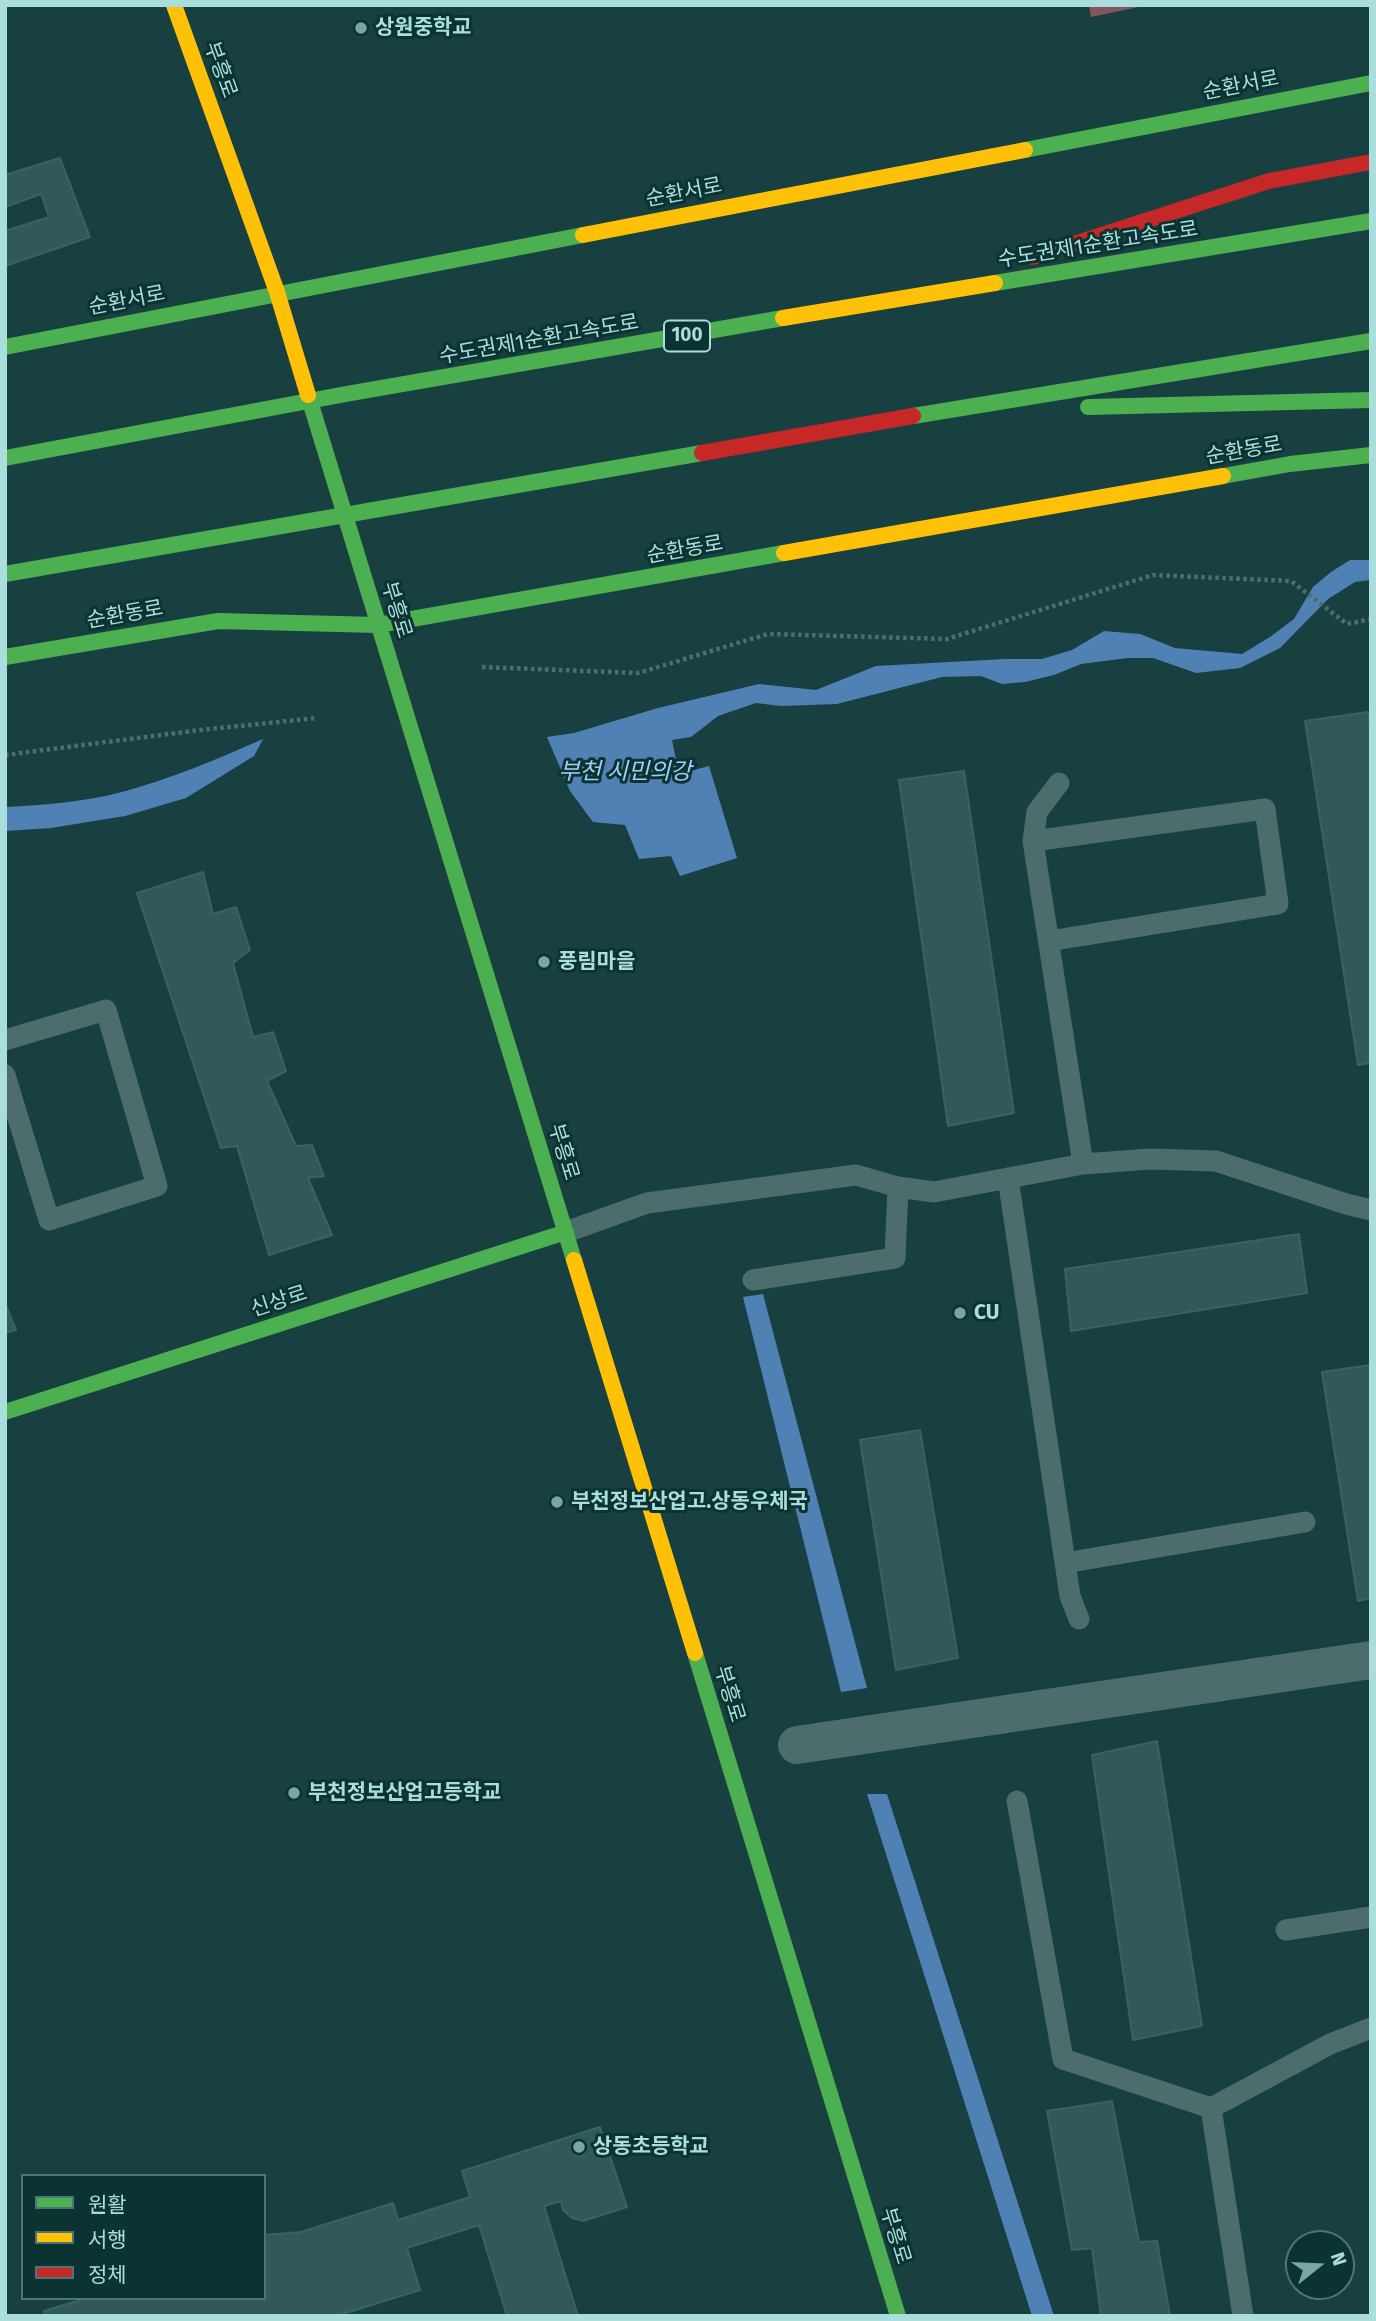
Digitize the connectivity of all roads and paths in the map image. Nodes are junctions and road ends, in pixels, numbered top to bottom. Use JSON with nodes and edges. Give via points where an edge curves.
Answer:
{"nodes":[{"id":1,"x":174,"y":5,"type":"edge"},
{"id":2,"x":1371,"y":83,"type":"edge"},
{"id":3,"x":1371,"y":162,"type":"edge"},
{"id":4,"x":1371,"y":222,"type":"edge"},
{"id":5,"x":276,"y":292,"type":"junction"},
{"id":6,"x":907,"y":297,"type":"junction"},
{"id":7,"x":1371,"y":341,"type":"edge"},
{"id":8,"x":5,"y":346,"type":"edge"},
{"id":9,"x":1371,"y":400,"type":"edge"},
{"id":10,"x":943,"y":411,"type":"junction"},
{"id":11,"x":1371,"y":455,"type":"edge"},
{"id":12,"x":5,"y":458,"type":"edge"},
{"id":13,"x":5,"y":574,"type":"edge"},
{"id":14,"x":1371,"y":619,"type":"edge"},
{"id":15,"x":378,"y":625,"type":"junction"},
{"id":16,"x":5,"y":657,"type":"edge"},
{"id":17,"x":482,"y":667,"type":"dead end"},
{"id":18,"x":317,"y":718,"type":"dead end"},
{"id":19,"x":5,"y":755,"type":"edge"},
{"id":20,"x":1059,"y":783,"type":"dead end"},
{"id":21,"x":1033,"y":841,"type":"junction"},
{"id":22,"x":1049,"y":942,"type":"junction"},
{"id":23,"x":5,"y":1040,"type":"edge"},
{"id":24,"x":5,"y":1075,"type":"edge"},
{"id":25,"x":1083,"y":1164,"type":"junction"},
{"id":26,"x":1008,"y":1178,"type":"junction"},
{"id":27,"x":898,"y":1187,"type":"junction"},
{"id":28,"x":1371,"y":1210,"type":"edge"},
{"id":29,"x":566,"y":1232,"type":"junction"},
{"id":30,"x":752,"y":1280,"type":"dead end"},
{"id":31,"x":5,"y":1412,"type":"edge"},
{"id":32,"x":1305,"y":1522,"type":"dead end"},
{"id":33,"x":1065,"y":1563,"type":"junction"},
{"id":34,"x":1079,"y":1619,"type":"dead end"},
{"id":35,"x":1371,"y":1660,"type":"edge"},
{"id":36,"x":797,"y":1745,"type":"dead end"},
{"id":37,"x":1017,"y":1801,"type":"dead end"},
{"id":38,"x":1371,"y":1917,"type":"edge"},
{"id":39,"x":1286,"y":1930,"type":"dead end"},
{"id":40,"x":1371,"y":2028,"type":"edge"},
{"id":41,"x":1211,"y":2108,"type":"junction"},
{"id":42,"x":898,"y":2316,"type":"edge"},
{"id":43,"x":1243,"y":2316,"type":"edge"}],
"edges":[{"from":1,"to":5,"type":"main road","name":"부흥로"},
{"from":2,"to":5,"type":"main road","name":"순환서로"},
{"from":3,"to":6,"type":"main road","via":[[1269,181]]},
{"from":4,"to":6,"type":"main road","name":"수도권제1순환고속도로","number":"100"},
{"from":5,"to":8,"type":"main road","name":"순환서로"},
{"from":5,"to":15,"type":"main road","name":"부흥로"},
{"from":6,"to":12,"type":"main road","name":"수도권제1순환고속도로","number":"100"},
{"from":7,"to":10,"type":"main road"},
{"from":9,"to":10,"type":"main road"},
{"from":10,"to":13,"type":"main road"},
{"from":11,"to":15,"type":"main road","name":"순환동로","via":[[1290,464]]},
{"from":14,"to":17,"type":"path","via":[[1347,624],[1291,581],[1153,575],[947,639],[768,634],[638,673]]},
{"from":15,"to":16,"type":"main road","name":"순환동로","via":[[218,621]]},
{"from":15,"to":29,"type":"main road","name":"부흥로"},
{"from":18,"to":19,"type":"path"},
{"from":20,"to":21,"type":"lane","via":[[1037,811]]},
{"from":21,"to":22,"type":"lane"},
{"from":21,"to":22,"type":"lane","via":[[1265,809],[1278,904]]},
{"from":22,"to":25,"type":"lane"},
{"from":23,"to":24,"type":"lane","via":[[106,1010],[157,1186],[49,1220]]},
{"from":25,"to":26,"type":"lane"},
{"from":25,"to":28,"type":"lane","via":[[1216,1161]]},
{"from":26,"to":27,"type":"lane","via":[[934,1192]]},
{"from":26,"to":33,"type":"lane"},
{"from":27,"to":29,"type":"lane","via":[[856,1175],[647,1203]]},
{"from":27,"to":30,"type":"lane","via":[[895,1258]]},
{"from":29,"to":31,"type":"main road","name":"신상로"},
{"from":29,"to":42,"type":"main road","name":"부흥로"},
{"from":32,"to":33,"type":"lane"},
{"from":33,"to":34,"type":"lane"},
{"from":35,"to":36,"type":"street"},
{"from":37,"to":41,"type":"lane","via":[[1063,2059]]},
{"from":38,"to":39,"type":"lane"},
{"from":40,"to":41,"type":"lane","via":[[1330,2044]]},
{"from":41,"to":43,"type":"lane"}]}
